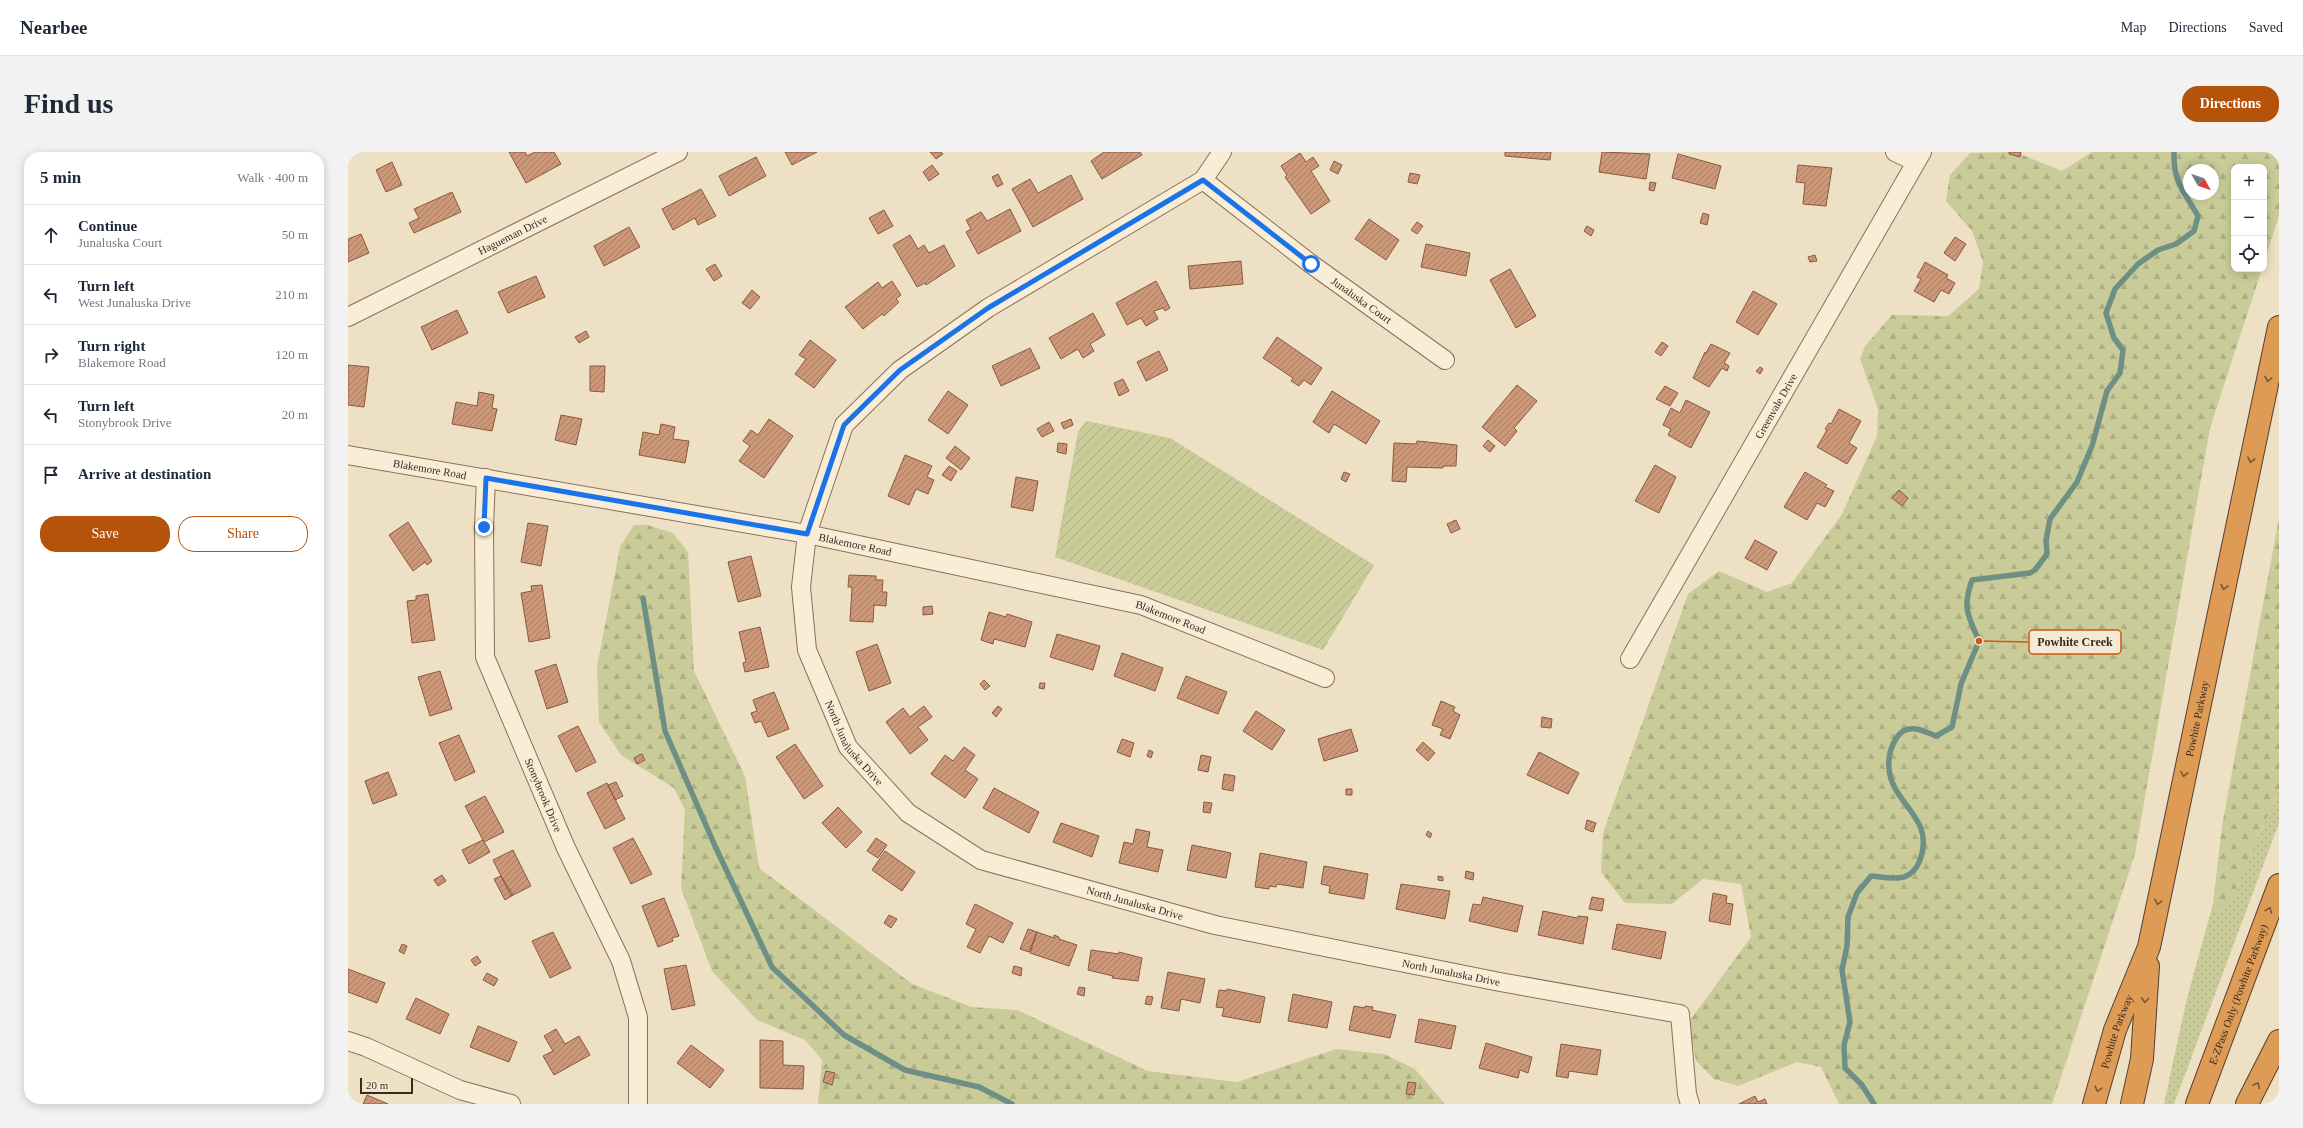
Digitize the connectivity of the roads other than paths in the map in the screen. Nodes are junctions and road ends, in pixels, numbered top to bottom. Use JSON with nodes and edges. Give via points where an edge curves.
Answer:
{"nodes":[{"id":1,"x":678,"y":152,"type":"edge"},
{"id":2,"x":1222,"y":152,"type":"edge"},
{"id":3,"x":1894,"y":152,"type":"edge"},
{"id":4,"x":1919,"y":157,"type":"edge"},
{"id":5,"x":1203,"y":180,"type":"junction"},
{"id":6,"x":348,"y":317,"type":"edge"},
{"id":7,"x":2279,"y":327,"type":"edge"},
{"id":8,"x":1445,"y":360,"type":"dead end"},
{"id":9,"x":348,"y":456,"type":"edge"},
{"id":10,"x":486,"y":478,"type":"junction"},
{"id":11,"x":807,"y":534,"type":"junction"},
{"id":12,"x":1630,"y":659,"type":"dead end"},
{"id":13,"x":1325,"y":678,"type":"dead end"},
{"id":14,"x":2279,"y":885,"type":"edge"},
{"id":15,"x":2149,"y":947,"type":"junction"},
{"id":16,"x":348,"y":1041,"type":"edge"},
{"id":17,"x":2279,"y":1041,"type":"edge"},
{"id":18,"x":511,"y":1104,"type":"edge"},
{"id":19,"x":638,"y":1104,"type":"edge"},
{"id":20,"x":1690,"y":1104,"type":"edge"},
{"id":21,"x":2094,"y":1104,"type":"edge"},
{"id":22,"x":2132,"y":1104,"type":"edge"},
{"id":23,"x":2197,"y":1104,"type":"edge"},
{"id":24,"x":2247,"y":1104,"type":"edge"}],
"edges":[{"from":1,"to":6,"type":"street","name":"Hagueman Drive"},
{"from":2,"to":5,"type":"street"},
{"from":3,"to":4,"type":"street"},
{"from":4,"to":12,"type":"street","name":"Greenvale Drive"},
{"from":5,"to":8,"type":"street","name":"Junaluska Court","via":[[1311,264]]},
{"from":5,"to":11,"type":"street","name":"North Junaluska Drive","via":[[988,308],[900,370],[844,425]]},
{"from":7,"to":15,"type":"highway","name":"Powhite Parkway","one_way":true},
{"from":9,"to":10,"type":"street","name":"Blakemore Road"},
{"from":10,"to":11,"type":"street","name":"Blakemore Road"},
{"from":10,"to":19,"type":"street","name":"Stonybrook Drive","via":[[485,657],[566,848],[621,962],[638,1017]]},
{"from":11,"to":13,"type":"street","name":"Blakemore Road","via":[[1140,605]]},
{"from":11,"to":20,"type":"street","name":"North Junaluska Drive","via":[[801,587],[807,650],[848,747],[908,813],[980,860],[1215,925],[1500,982],[1680,1014]]},
{"from":23,"to":14,"type":"highway","name":"E-ZPass Only (Powhite Parkway)","one_way":true},
{"from":15,"to":21,"type":"highway","name":"Powhite Parkway","one_way":true,"via":[[2115,1030]]},
{"from":15,"to":22,"type":"highway","one_way":true,"via":[[2142,1059]]},
{"from":16,"to":18,"type":"street","via":[[460,1090]]},
{"from":24,"to":17,"type":"highway","one_way":true}]}
